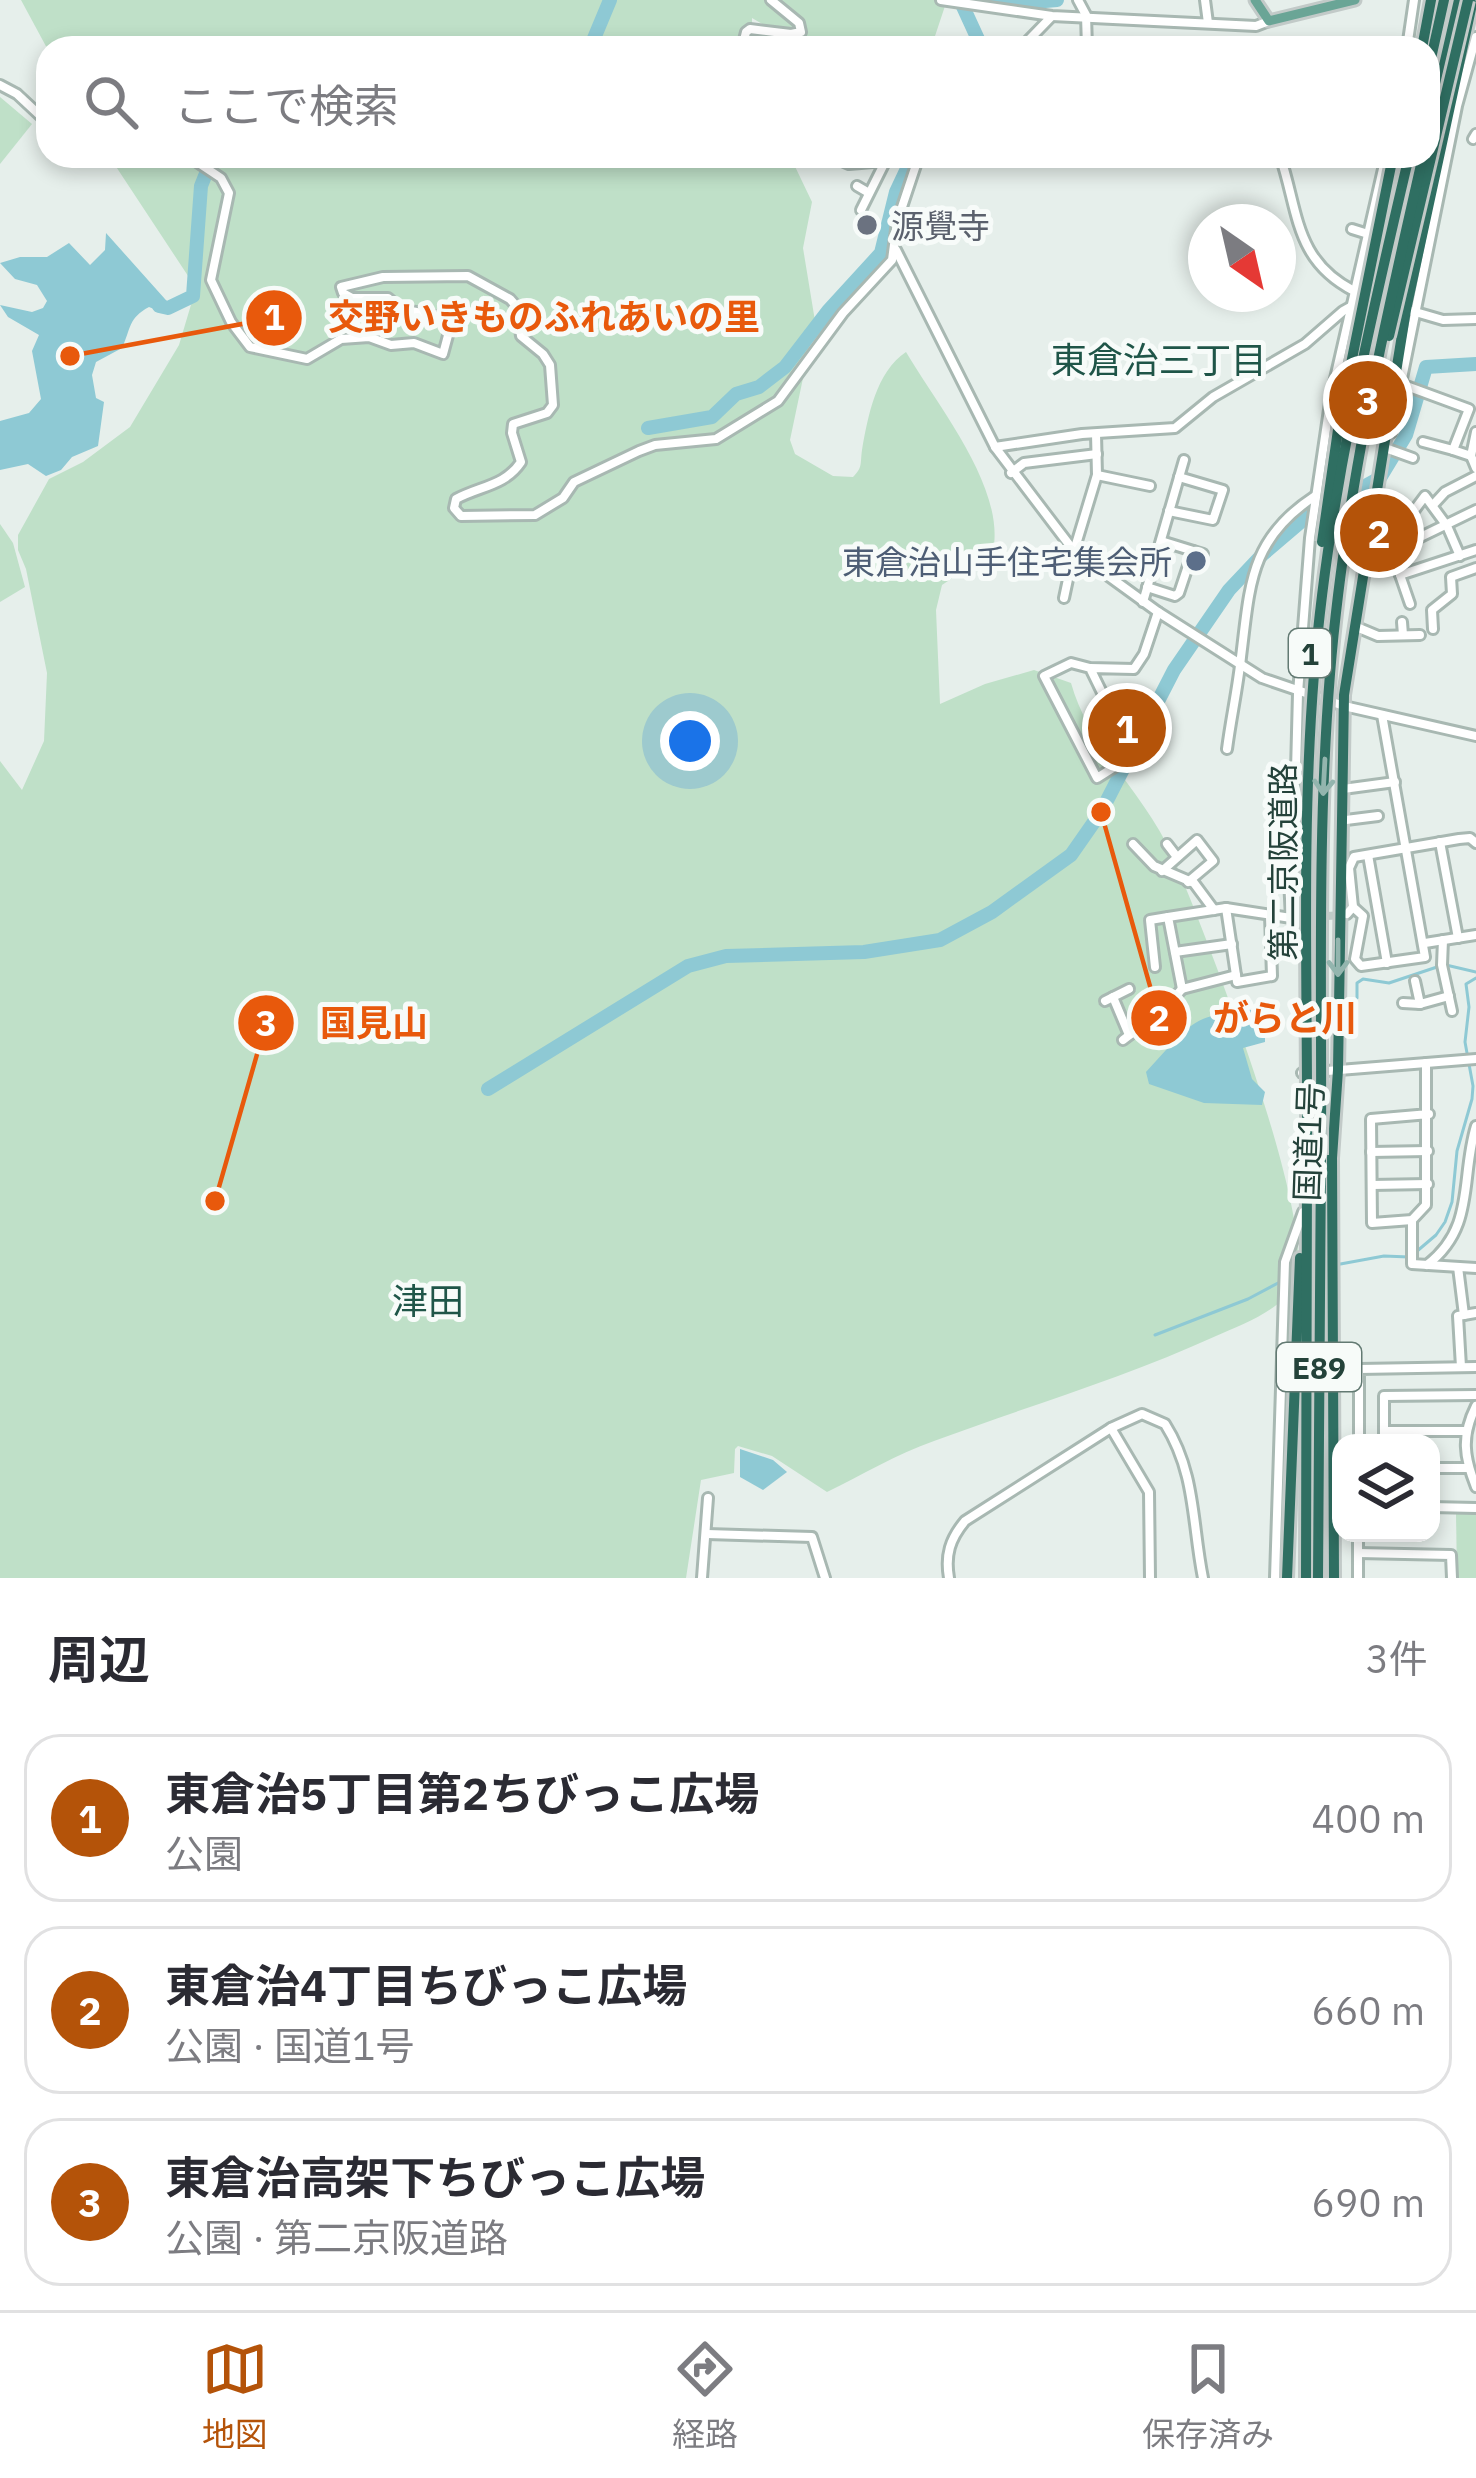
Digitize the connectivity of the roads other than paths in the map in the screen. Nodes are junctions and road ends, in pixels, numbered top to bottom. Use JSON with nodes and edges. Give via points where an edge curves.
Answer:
{"nodes":[{"id":1,"x":771,"y":0,"type":"edge"},
{"id":2,"x":941,"y":0,"type":"edge"},
{"id":3,"x":1078,"y":0,"type":"edge"},
{"id":4,"x":1205,"y":0,"type":"edge"},
{"id":5,"x":1256,"y":0,"type":"edge"},
{"id":6,"x":1355,"y":0,"type":"edge"},
{"id":7,"x":1414,"y":0,"type":"edge"},
{"id":8,"x":1428,"y":0,"type":"edge"},
{"id":9,"x":1444,"y":0,"type":"edge"},
{"id":10,"x":1468,"y":0,"type":"edge"},
{"id":11,"x":1332,"y":3,"type":"edge"},
{"id":12,"x":967,"y":4,"type":"edge"},
{"id":13,"x":1005,"y":6,"type":"edge"},
{"id":14,"x":1086,"y":15,"type":"junction"},
{"id":15,"x":1052,"y":16,"type":"junction"},
{"id":16,"x":1269,"y":21,"type":"junction"},
{"id":17,"x":1208,"y":23,"type":"junction"},
{"id":18,"x":745,"y":36,"type":"edge"},
{"id":19,"x":1033,"y":36,"type":"edge"},
{"id":20,"x":1087,"y":36,"type":"edge"},
{"id":21,"x":1408,"y":36,"type":"edge"},
{"id":22,"x":1421,"y":36,"type":"edge"},
{"id":23,"x":1436,"y":36,"type":"edge"},
{"id":24,"x":1476,"y":37,"type":"edge"},
{"id":25,"x":1468,"y":59,"type":"junction"},
{"id":26,"x":0,"y":85,"type":"edge"},
{"id":27,"x":1440,"y":94,"type":"edge"},
{"id":28,"x":36,"y":112,"type":"edge"},
{"id":29,"x":1440,"y":121,"type":"edge"},
{"id":30,"x":1440,"y":163,"type":"edge"},
{"id":31,"x":206,"y":168,"type":"edge"},
{"id":32,"x":884,"y":168,"type":"edge"},
{"id":33,"x":915,"y":168,"type":"edge"},
{"id":34,"x":1283,"y":168,"type":"edge"},
{"id":35,"x":1393,"y":168,"type":"edge"},
{"id":36,"x":1394,"y":168,"type":"edge"},
{"id":37,"x":1395,"y":168,"type":"edge"},
{"id":38,"x":1420,"y":168,"type":"edge"},
{"id":39,"x":1429,"y":168,"type":"edge"},
{"id":40,"x":1439,"y":168,"type":"edge"},
{"id":41,"x":857,"y":186,"type":"dead end"},
{"id":42,"x":869,"y":194,"type":"junction"},
{"id":43,"x":861,"y":210,"type":"dead end"},
{"id":44,"x":1352,"y":229,"type":"dead end"},
{"id":45,"x":1368,"y":234,"type":"junction"},
{"id":46,"x":896,"y":250,"type":"junction"},
{"id":47,"x":1354,"y":291,"type":"junction"},
{"id":48,"x":1352,"y":306,"type":"junction"},
{"id":49,"x":1411,"y":310,"type":"junction"},
{"id":50,"x":1476,"y":319,"type":"edge"},
{"id":51,"x":1373,"y":382,"type":"junction"},
{"id":52,"x":1401,"y":384,"type":"junction"},
{"id":53,"x":1476,"y":432,"type":"edge"},
{"id":54,"x":1096,"y":434,"type":"junction"},
{"id":55,"x":1423,"y":442,"type":"dead end"},
{"id":56,"x":995,"y":447,"type":"junction"},
{"id":57,"x":1453,"y":450,"type":"junction"},
{"id":58,"x":1384,"y":451,"type":"junction"},
{"id":59,"x":1097,"y":454,"type":"junction"},
{"id":60,"x":1472,"y":456,"type":"junction"},
{"id":61,"x":1413,"y":458,"type":"dead end"},
{"id":62,"x":1184,"y":460,"type":"dead end"},
{"id":63,"x":1476,"y":472,"type":"edge"},
{"id":64,"x":1011,"y":473,"type":"junction"},
{"id":65,"x":1097,"y":475,"type":"junction"},
{"id":66,"x":1178,"y":477,"type":"junction"},
{"id":67,"x":1150,"y":486,"type":"dead end"},
{"id":68,"x":1317,"y":495,"type":"junction"},
{"id":69,"x":1433,"y":505,"type":"junction"},
{"id":70,"x":1476,"y":510,"type":"edge"},
{"id":71,"x":1169,"y":511,"type":"junction"},
{"id":72,"x":1447,"y":526,"type":"junction"},
{"id":73,"x":1161,"y":541,"type":"junction"},
{"id":74,"x":1476,"y":550,"type":"edge"},
{"id":75,"x":1074,"y":551,"type":"junction"},
{"id":76,"x":1393,"y":553,"type":"junction"},
{"id":77,"x":1460,"y":556,"type":"junction"},
{"id":78,"x":1369,"y":562,"type":"junction"},
{"id":79,"x":1476,"y":568,"type":"edge"},
{"id":80,"x":1400,"y":575,"type":"junction"},
{"id":81,"x":1147,"y":587,"type":"junction"},
{"id":82,"x":1064,"y":598,"type":"dead end"},
{"id":83,"x":1143,"y":602,"type":"junction"},
{"id":84,"x":1410,"y":604,"type":"dead end"},
{"id":85,"x":1158,"y":612,"type":"junction"},
{"id":86,"x":1402,"y":622,"type":"dead end"},
{"id":87,"x":1359,"y":628,"type":"junction"},
{"id":88,"x":1433,"y":629,"type":"dead end"},
{"id":89,"x":1403,"y":635,"type":"junction"},
{"id":90,"x":1420,"y":635,"type":"dead end"},
{"id":91,"x":1241,"y":664,"type":"junction"},
{"id":92,"x":1090,"y":668,"type":"junction"},
{"id":93,"x":1298,"y":693,"type":"junction"},
{"id":94,"x":1345,"y":706,"type":"junction"},
{"id":95,"x":1382,"y":715,"type":"junction"},
{"id":96,"x":1476,"y":736,"type":"edge"},
{"id":97,"x":1228,"y":749,"type":"dead end"},
{"id":98,"x":1395,"y":782,"type":"junction"},
{"id":99,"x":1343,"y":790,"type":"junction"},
{"id":100,"x":1378,"y":816,"type":"dead end"},
{"id":101,"x":1346,"y":820,"type":"junction"},
{"id":102,"x":1340,"y":839,"type":"junction"},
{"id":103,"x":1440,"y":842,"type":"junction"},
{"id":104,"x":1476,"y":843,"type":"edge"},
{"id":105,"x":1133,"y":844,"type":"dead end"},
{"id":106,"x":1167,"y":844,"type":"dead end"},
{"id":107,"x":1407,"y":846,"type":"junction"},
{"id":108,"x":1368,"y":855,"type":"junction"},
{"id":109,"x":1177,"y":857,"type":"junction"},
{"id":110,"x":1352,"y":861,"type":"junction"},
{"id":111,"x":1162,"y":871,"type":"junction"},
{"id":112,"x":1188,"y":882,"type":"junction"},
{"id":113,"x":1226,"y":908,"type":"junction"},
{"id":114,"x":1214,"y":910,"type":"junction"},
{"id":115,"x":1270,"y":915,"type":"junction"},
{"id":116,"x":1168,"y":917,"type":"junction"},
{"id":117,"x":1476,"y":934,"type":"edge"},
{"id":118,"x":1458,"y":938,"type":"junction"},
{"id":119,"x":1443,"y":940,"type":"junction"},
{"id":120,"x":1424,"y":943,"type":"junction"},
{"id":121,"x":1232,"y":944,"type":"junction"},
{"id":122,"x":1175,"y":952,"type":"junction"},
{"id":123,"x":1387,"y":963,"type":"junction"},
{"id":124,"x":1155,"y":968,"type":"dead end"},
{"id":125,"x":1236,"y":975,"type":"junction"},
{"id":126,"x":1415,"y":981,"type":"dead end"},
{"id":127,"x":1129,"y":989,"type":"dead end"},
{"id":128,"x":1182,"y":989,"type":"junction"},
{"id":129,"x":1449,"y":997,"type":"junction"},
{"id":130,"x":1403,"y":1004,"type":"dead end"},
{"id":131,"x":1420,"y":1004,"type":"junction"},
{"id":132,"x":1452,"y":1011,"type":"dead end"},
{"id":133,"x":1476,"y":1059,"type":"edge"},
{"id":134,"x":1426,"y":1063,"type":"junction"},
{"id":135,"x":1337,"y":1070,"type":"junction"},
{"id":136,"x":1302,"y":1073,"type":"junction"},
{"id":137,"x":1429,"y":1114,"type":"junction"},
{"id":138,"x":1476,"y":1126,"type":"edge"},
{"id":139,"x":1428,"y":1151,"type":"junction"},
{"id":140,"x":1371,"y":1152,"type":"junction"},
{"id":141,"x":1304,"y":1156,"type":"junction"},
{"id":142,"x":1471,"y":1183,"type":"edge"},
{"id":143,"x":1428,"y":1184,"type":"junction"},
{"id":144,"x":1372,"y":1185,"type":"junction"},
{"id":145,"x":1303,"y":1212,"type":"junction"},
{"id":146,"x":1412,"y":1220,"type":"junction"},
{"id":147,"x":1426,"y":1265,"type":"junction"},
{"id":148,"x":1458,"y":1267,"type":"junction"},
{"id":149,"x":1476,"y":1268,"type":"edge"},
{"id":150,"x":1476,"y":1313,"type":"edge"},
{"id":151,"x":1464,"y":1315,"type":"junction"},
{"id":152,"x":1461,"y":1367,"type":"junction"},
{"id":153,"x":1476,"y":1367,"type":"edge"},
{"id":154,"x":1476,"y":1395,"type":"edge"},
{"id":155,"x":1476,"y":1406,"type":"edge"},
{"id":156,"x":1111,"y":1428,"type":"junction"},
{"id":157,"x":1384,"y":1431,"type":"joint"},
{"id":158,"x":1465,"y":1431,"type":"junction"},
{"id":159,"x":1359,"y":1434,"type":"edge"},
{"id":160,"x":1440,"y":1468,"type":"edge"},
{"id":161,"x":1467,"y":1468,"type":"junction"},
{"id":162,"x":1476,"y":1487,"type":"edge"},
{"id":163,"x":708,"y":1498,"type":"dead end"},
{"id":164,"x":1440,"y":1508,"type":"edge"},
{"id":165,"x":1476,"y":1508,"type":"edge"},
{"id":166,"x":707,"y":1534,"type":"junction"},
{"id":167,"x":1358,"y":1542,"type":"edge"},
{"id":168,"x":1358,"y":1552,"type":"junction"},
{"id":169,"x":702,"y":1578,"type":"edge"},
{"id":170,"x":825,"y":1578,"type":"edge"},
{"id":171,"x":949,"y":1578,"type":"edge"},
{"id":172,"x":1150,"y":1578,"type":"edge"},
{"id":173,"x":1203,"y":1578,"type":"edge"},
{"id":174,"x":1275,"y":1578,"type":"edge"},
{"id":175,"x":1287,"y":1578,"type":"edge"},
{"id":176,"x":1306,"y":1578,"type":"edge"},
{"id":177,"x":1318,"y":1578,"type":"edge"},
{"id":178,"x":1334,"y":1578,"type":"edge"},
{"id":179,"x":1358,"y":1578,"type":"edge"},
{"id":180,"x":1452,"y":1578,"type":"edge"}],
"edges":[{"from":1,"to":18,"type":"street","via":[[801,32],[750,29]]},
{"from":2,"to":12,"type":"street"},
{"from":3,"to":14,"type":"street"},
{"from":4,"to":17,"type":"street"},
{"from":5,"to":16,"type":"main road"},
{"from":6,"to":11,"type":"main road"},
{"from":7,"to":21,"type":"street"},
{"from":8,"to":22,"type":"highway"},
{"from":9,"to":23,"type":"highway"},
{"from":10,"to":25,"type":"street"},
{"from":10,"to":27,"type":"highway","bridge":true},
{"from":10,"to":29,"type":"highway","bridge":true},
{"from":10,"to":30,"type":"highway","name":"国道1号","number":"1","bridge":true},
{"from":11,"to":16,"type":"main road"},
{"from":12,"to":13,"type":"street"},
{"from":13,"to":15,"type":"street"},
{"from":14,"to":15,"type":"street"},
{"from":14,"to":17,"type":"street"},
{"from":14,"to":20,"type":"street"},
{"from":15,"to":19,"type":"street"},
{"from":16,"to":17,"type":"street"},
{"from":24,"to":25,"type":"street"},
{"from":25,"to":49,"type":"street"},
{"from":26,"to":28,"type":"street"},
{"from":31,"to":46,"type":"street","via":[[229,193],[211,280],[250,347],[307,359],[341,339],[369,337],[443,354],[450,328],[444,320],[405,312],[388,298],[343,293],[341,286],[383,277],[467,276],[517,307],[521,336],[550,365],[553,405],[514,424],[521,462],[506,481],[456,499],[461,516],[535,515],[574,482],[639,451],[716,439],[778,401]]},
{"from":32,"to":42,"type":"street"},
{"from":33,"to":46,"type":"street"},
{"from":34,"to":47,"type":"street","via":[[1307,252]]},
{"from":35,"to":45,"type":"street"},
{"from":36,"to":136,"type":"highway","name":"国道1号","number":"1","bridge":true,"via":[[1339,423],[1316,588],[1303,750]]},
{"from":37,"to":141,"type":"highway","name":"第二京阪道路","number":"E89","bridge":true,"via":[[1314,674]]},
{"from":38,"to":51,"type":"highway","name":"第二京阪道路","number":"E89","bridge":true},
{"from":39,"to":51,"type":"highway","bridge":true},
{"from":40,"to":49,"type":"highway","name":"国道1号","number":"1","bridge":true},
{"from":41,"to":42,"type":"street"},
{"from":42,"to":43,"type":"street"},
{"from":44,"to":45,"type":"street"},
{"from":45,"to":47,"type":"street"},
{"from":46,"to":56,"type":"street"},
{"from":47,"to":48,"type":"street"},
{"from":48,"to":49,"type":"street"},
{"from":48,"to":54,"type":"street","via":[[1175,428]]},
{"from":48,"to":68,"type":"street"},
{"from":49,"to":50,"type":"street"},
{"from":49,"to":52,"type":"street"},
{"from":49,"to":58,"type":"highway","name":"国道1号","number":"1"},
{"from":51,"to":177,"type":"highway","name":"第二京阪道路","number":"E89","one_way":true,"bridge":true,"via":[[1344,550],[1322,805]]},
{"from":52,"to":57,"type":"street","via":[[1469,409]]},
{"from":52,"to":58,"type":"street"},
{"from":53,"to":60,"type":"street"},
{"from":54,"to":56,"type":"street"},
{"from":54,"to":59,"type":"street"},
{"from":55,"to":57,"type":"street"},
{"from":56,"to":64,"type":"street"},
{"from":57,"to":60,"type":"street"},
{"from":58,"to":61,"type":"street"},
{"from":58,"to":78,"type":"street"},
{"from":58,"to":94,"type":"highway","name":"国道1号","number":"1"},
{"from":59,"to":64,"type":"street","via":[[1024,463]]},
{"from":59,"to":65,"type":"street"},
{"from":60,"to":63,"type":"street"},
{"from":62,"to":66,"type":"street"},
{"from":63,"to":69,"type":"street"},
{"from":64,"to":75,"type":"street"},
{"from":65,"to":67,"type":"street"},
{"from":65,"to":75,"type":"street"},
{"from":66,"to":71,"type":"street"},
{"from":66,"to":71,"type":"street","via":[[1223,490],[1213,520]]},
{"from":68,"to":91,"type":"street","via":[[1264,544],[1250,580]]},
{"from":68,"to":93,"type":"street"},
{"from":69,"to":72,"type":"street"},
{"from":69,"to":76,"type":"street","via":[[1425,496],[1386,535]]},
{"from":70,"to":72,"type":"street"},
{"from":71,"to":73,"type":"street"},
{"from":72,"to":76,"type":"street"},
{"from":72,"to":77,"type":"street"},
{"from":73,"to":81,"type":"street"},
{"from":73,"to":81,"type":"street","via":[[1198,553],[1174,596]]},
{"from":74,"to":77,"type":"street"},
{"from":75,"to":82,"type":"street"},
{"from":75,"to":83,"type":"street"},
{"from":76,"to":78,"type":"street"},
{"from":76,"to":80,"type":"street"},
{"from":77,"to":80,"type":"street"},
{"from":78,"to":87,"type":"street"},
{"from":79,"to":88,"type":"street","via":[[1451,577],[1452,594],[1432,610]]},
{"from":80,"to":84,"type":"street"},
{"from":81,"to":83,"type":"street"},
{"from":83,"to":85,"type":"street"},
{"from":85,"to":91,"type":"street"},
{"from":85,"to":92,"type":"street","via":[[1134,669]]},
{"from":86,"to":89,"type":"street"},
{"from":87,"to":89,"type":"street"},
{"from":87,"to":94,"type":"street"},
{"from":89,"to":90,"type":"street"},
{"from":91,"to":93,"type":"street"},
{"from":91,"to":97,"type":"street"},
{"from":92,"to":92,"type":"street","via":[[1130,750],[1097,778],[1044,676],[1071,663]]},
{"from":93,"to":94,"type":"street"},
{"from":93,"to":115,"type":"street","via":[[1286,822],[1291,918]]},
{"from":94,"to":95,"type":"street"},
{"from":94,"to":99,"type":"street"},
{"from":94,"to":102,"type":"highway","name":"国道1号","number":"1"},
{"from":95,"to":96,"type":"street"},
{"from":95,"to":98,"type":"street"},
{"from":98,"to":99,"type":"street"},
{"from":98,"to":107,"type":"street"},
{"from":99,"to":101,"type":"street"},
{"from":99,"to":102,"type":"street"},
{"from":100,"to":101,"type":"street"},
{"from":101,"to":110,"type":"street"},
{"from":102,"to":135,"type":"highway","name":"国道1号","number":"1","one_way":true},
{"from":103,"to":104,"type":"street"},
{"from":103,"to":107,"type":"street"},
{"from":103,"to":118,"type":"street"},
{"from":105,"to":111,"type":"street"},
{"from":106,"to":109,"type":"street"},
{"from":107,"to":108,"type":"street"},
{"from":107,"to":120,"type":"street"},
{"from":108,"to":110,"type":"street"},
{"from":108,"to":123,"type":"street"},
{"from":109,"to":111,"type":"street"},
{"from":109,"to":112,"type":"street","via":[[1197,840],[1213,861]]},
{"from":110,"to":123,"type":"street","via":[[1350,911],[1363,916],[1355,959],[1361,966]]},
{"from":111,"to":112,"type":"street"},
{"from":112,"to":114,"type":"street"},
{"from":113,"to":114,"type":"street"},
{"from":113,"to":115,"type":"street"},
{"from":113,"to":121,"type":"street"},
{"from":114,"to":116,"type":"street"},
{"from":115,"to":125,"type":"street","via":[[1272,976],[1237,982]]},
{"from":116,"to":122,"type":"street"},
{"from":116,"to":124,"type":"street","via":[[1150,920]]},
{"from":117,"to":118,"type":"street"},
{"from":118,"to":119,"type":"street"},
{"from":119,"to":120,"type":"street"},
{"from":119,"to":129,"type":"street"},
{"from":120,"to":123,"type":"street","via":[[1425,956]]},
{"from":121,"to":122,"type":"street"},
{"from":121,"to":125,"type":"street"},
{"from":122,"to":128,"type":"street"},
{"from":125,"to":128,"type":"street"},
{"from":126,"to":131,"type":"street"},
{"from":127,"to":128,"type":"street","via":[[1109,999],[1126,1037]]},
{"from":129,"to":131,"type":"street"},
{"from":129,"to":132,"type":"street"},
{"from":130,"to":131,"type":"street"},
{"from":133,"to":134,"type":"street"},
{"from":134,"to":135,"type":"street"},
{"from":134,"to":137,"type":"street"},
{"from":135,"to":136,"type":"street"},
{"from":135,"to":178,"type":"highway","name":"国道1号","number":"1"},
{"from":136,"to":141,"type":"highway","name":"国道1号","number":"1","bridge":true},
{"from":137,"to":139,"type":"street"},
{"from":137,"to":140,"type":"street","via":[[1371,1119]]},
{"from":138,"to":142,"type":"street"},
{"from":139,"to":140,"type":"street"},
{"from":139,"to":143,"type":"street"},
{"from":140,"to":144,"type":"street"},
{"from":141,"to":145,"type":"highway","name":"国道1号","number":"1"},
{"from":141,"to":176,"type":"highway","name":"第二京阪道路","number":"E89"},
{"from":142,"to":147,"type":"street","via":[[1462,1222]]},
{"from":143,"to":144,"type":"street"},
{"from":143,"to":146,"type":"street","via":[[1426,1205]]},
{"from":144,"to":146,"type":"street","via":[[1372,1223]]},
{"from":145,"to":174,"type":"street","via":[[1285,1262]]},
{"from":145,"to":175,"type":"highway","name":"国道1号","number":"1"},
{"from":146,"to":147,"type":"street","via":[[1412,1264]]},
{"from":147,"to":148,"type":"street"},
{"from":148,"to":149,"type":"street"},
{"from":148,"to":151,"type":"street"},
{"from":150,"to":151,"type":"street"},
{"from":151,"to":152,"type":"street"},
{"from":152,"to":153,"type":"street"},
{"from":152,"to":159,"type":"street","via":[[1359,1369]]},
{"from":154,"to":157,"type":"street","via":[[1384,1396]]},
{"from":155,"to":158,"type":"street"},
{"from":156,"to":171,"type":"street","via":[[964,1521],[950,1545]]},
{"from":156,"to":172,"type":"street","via":[[1149,1492]]},
{"from":156,"to":173,"type":"street","via":[[1142,1414],[1174,1438],[1193,1493]]},
{"from":157,"to":158,"type":"street"},
{"from":158,"to":161,"type":"street"},
{"from":160,"to":161,"type":"street"},
{"from":161,"to":162,"type":"street"},
{"from":163,"to":166,"type":"street"},
{"from":164,"to":165,"type":"street"},
{"from":166,"to":169,"type":"street"},
{"from":166,"to":170,"type":"street","via":[[812,1537]]},
{"from":167,"to":168,"type":"street"},
{"from":168,"to":179,"type":"street"},
{"from":168,"to":180,"type":"street","via":[[1451,1556]]}]}
